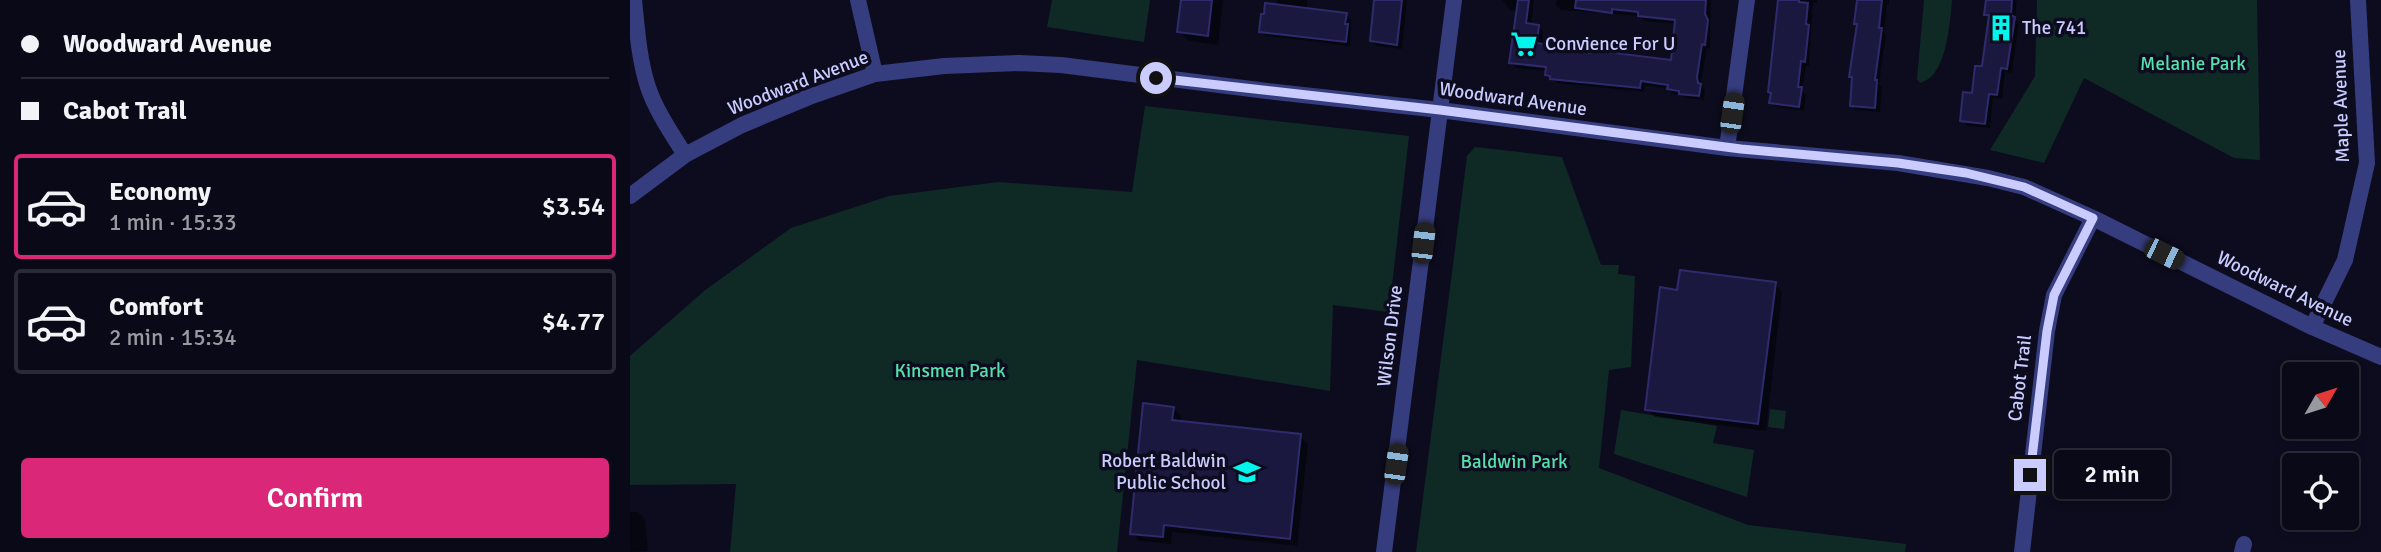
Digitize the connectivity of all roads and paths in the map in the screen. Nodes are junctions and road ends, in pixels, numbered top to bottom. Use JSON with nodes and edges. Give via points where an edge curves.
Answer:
{"nodes":[{"id":1,"x":634,"y":0,"type":"edge"},
{"id":2,"x":858,"y":0,"type":"edge"},
{"id":3,"x":1454,"y":0,"type":"edge"},
{"id":4,"x":1747,"y":0,"type":"edge"},
{"id":5,"x":2358,"y":0,"type":"edge"},
{"id":6,"x":874,"y":74,"type":"junction"},
{"id":7,"x":1440,"y":110,"type":"junction"},
{"id":8,"x":1727,"y":148,"type":"junction"},
{"id":9,"x":685,"y":155,"type":"junction"},
{"id":10,"x":2374,"y":165,"type":"edge"},
{"id":11,"x":630,"y":196,"type":"edge"},
{"id":12,"x":2093,"y":218,"type":"junction"},
{"id":13,"x":2312,"y":327,"type":"junction"},
{"id":14,"x":2381,"y":357,"type":"edge"},
{"id":15,"x":1384,"y":552,"type":"edge"},
{"id":16,"x":2022,"y":552,"type":"edge"}],
"edges":[{"from":1,"to":9,"type":"street","via":[[648,88]]},
{"from":2,"to":6,"type":"street"},
{"from":3,"to":7,"type":"street","name":"Wilson Drive"},
{"from":4,"to":8,"type":"street"},
{"from":5,"to":10,"type":"street","name":"Maple Avenue"},
{"from":6,"to":7,"type":"street","name":"Woodward Avenue","via":[[944,66],[1061,65]]},
{"from":6,"to":9,"type":"street","name":"Woodward Avenue","via":[[742,125]]},
{"from":7,"to":8,"type":"street","name":"Woodward Avenue"},
{"from":7,"to":15,"type":"street","name":"Wilson Drive"},
{"from":8,"to":12,"type":"street","name":"Woodward Avenue","via":[[1966,173],[2024,187]]},
{"from":9,"to":11,"type":"street","name":"Woodward Avenue"},
{"from":10,"to":13,"type":"street","name":"Maple Avenue","via":[[2345,260]]},
{"from":12,"to":13,"type":"street","name":"Woodward Avenue"},
{"from":12,"to":16,"type":"street","name":"Cabot Trail","via":[[2054,295]]},
{"from":13,"to":14,"type":"street","name":"Woodward Avenue"}]}
